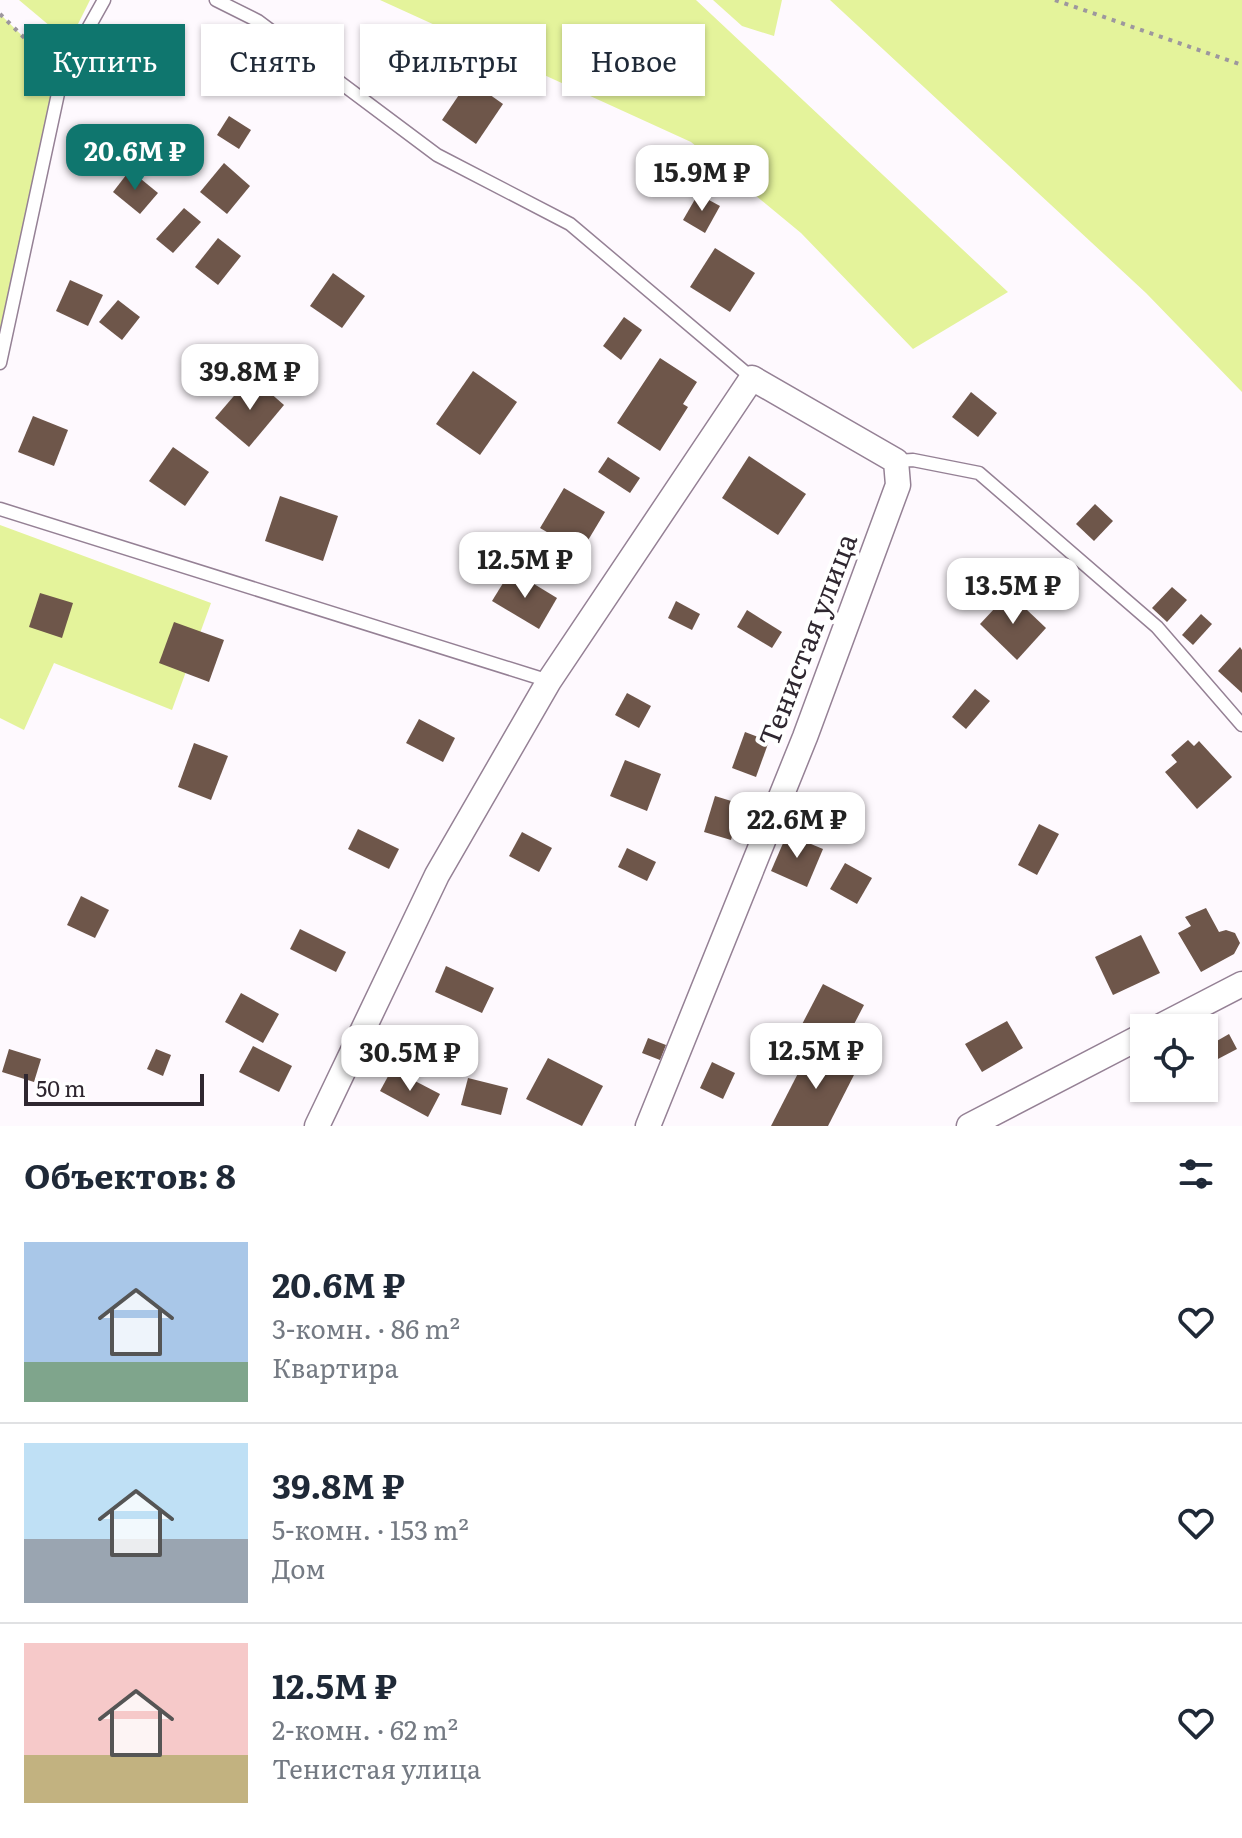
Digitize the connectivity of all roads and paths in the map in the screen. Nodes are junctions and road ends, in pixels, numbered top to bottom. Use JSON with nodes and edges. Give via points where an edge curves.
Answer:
{"nodes":[{"id":1,"x":104,"y":0,"type":"edge"},
{"id":2,"x":216,"y":0,"type":"edge"},
{"id":3,"x":1055,"y":0,"type":"edge"},
{"id":4,"x":0,"y":14,"type":"edge"},
{"id":5,"x":91,"y":24,"type":"edge"},
{"id":6,"x":24,"y":38,"type":"edge"},
{"id":7,"x":1242,"y":65,"type":"edge"},
{"id":8,"x":57,"y":96,"type":"edge"},
{"id":9,"x":0,"y":363,"type":"edge"},
{"id":10,"x":752,"y":378,"type":"junction"},
{"id":11,"x":896,"y":461,"type":"junction"},
{"id":12,"x":0,"y":509,"type":"edge"},
{"id":13,"x":549,"y":681,"type":"junction"},
{"id":14,"x":1242,"y":725,"type":"edge"},
{"id":15,"x":1242,"y":984,"type":"edge"},
{"id":16,"x":1184,"y":1014,"type":"edge"},
{"id":17,"x":1130,"y":1042,"type":"edge"},
{"id":18,"x":317,"y":1126,"type":"edge"},
{"id":19,"x":648,"y":1126,"type":"edge"},
{"id":20,"x":969,"y":1126,"type":"edge"}],
"edges":[{"from":1,"to":5,"type":"lane"},
{"from":2,"to":10,"type":"lane","via":[[258,21],[437,155],[570,224]]},
{"from":3,"to":7,"type":"path"},
{"from":4,"to":6,"type":"path"},
{"from":8,"to":9,"type":"lane"},
{"from":10,"to":11,"type":"street"},
{"from":10,"to":13,"type":"street"},
{"from":11,"to":14,"type":"lane","via":[[979,473],[1157,627]]},
{"from":11,"to":19,"type":"street","name":"Тенистая улица","via":[[898,485],[805,737]]},
{"from":12,"to":13,"type":"lane"},
{"from":13,"to":18,"type":"street","via":[[437,875]]},
{"from":15,"to":16,"type":"street"},
{"from":17,"to":20,"type":"street"}]}
